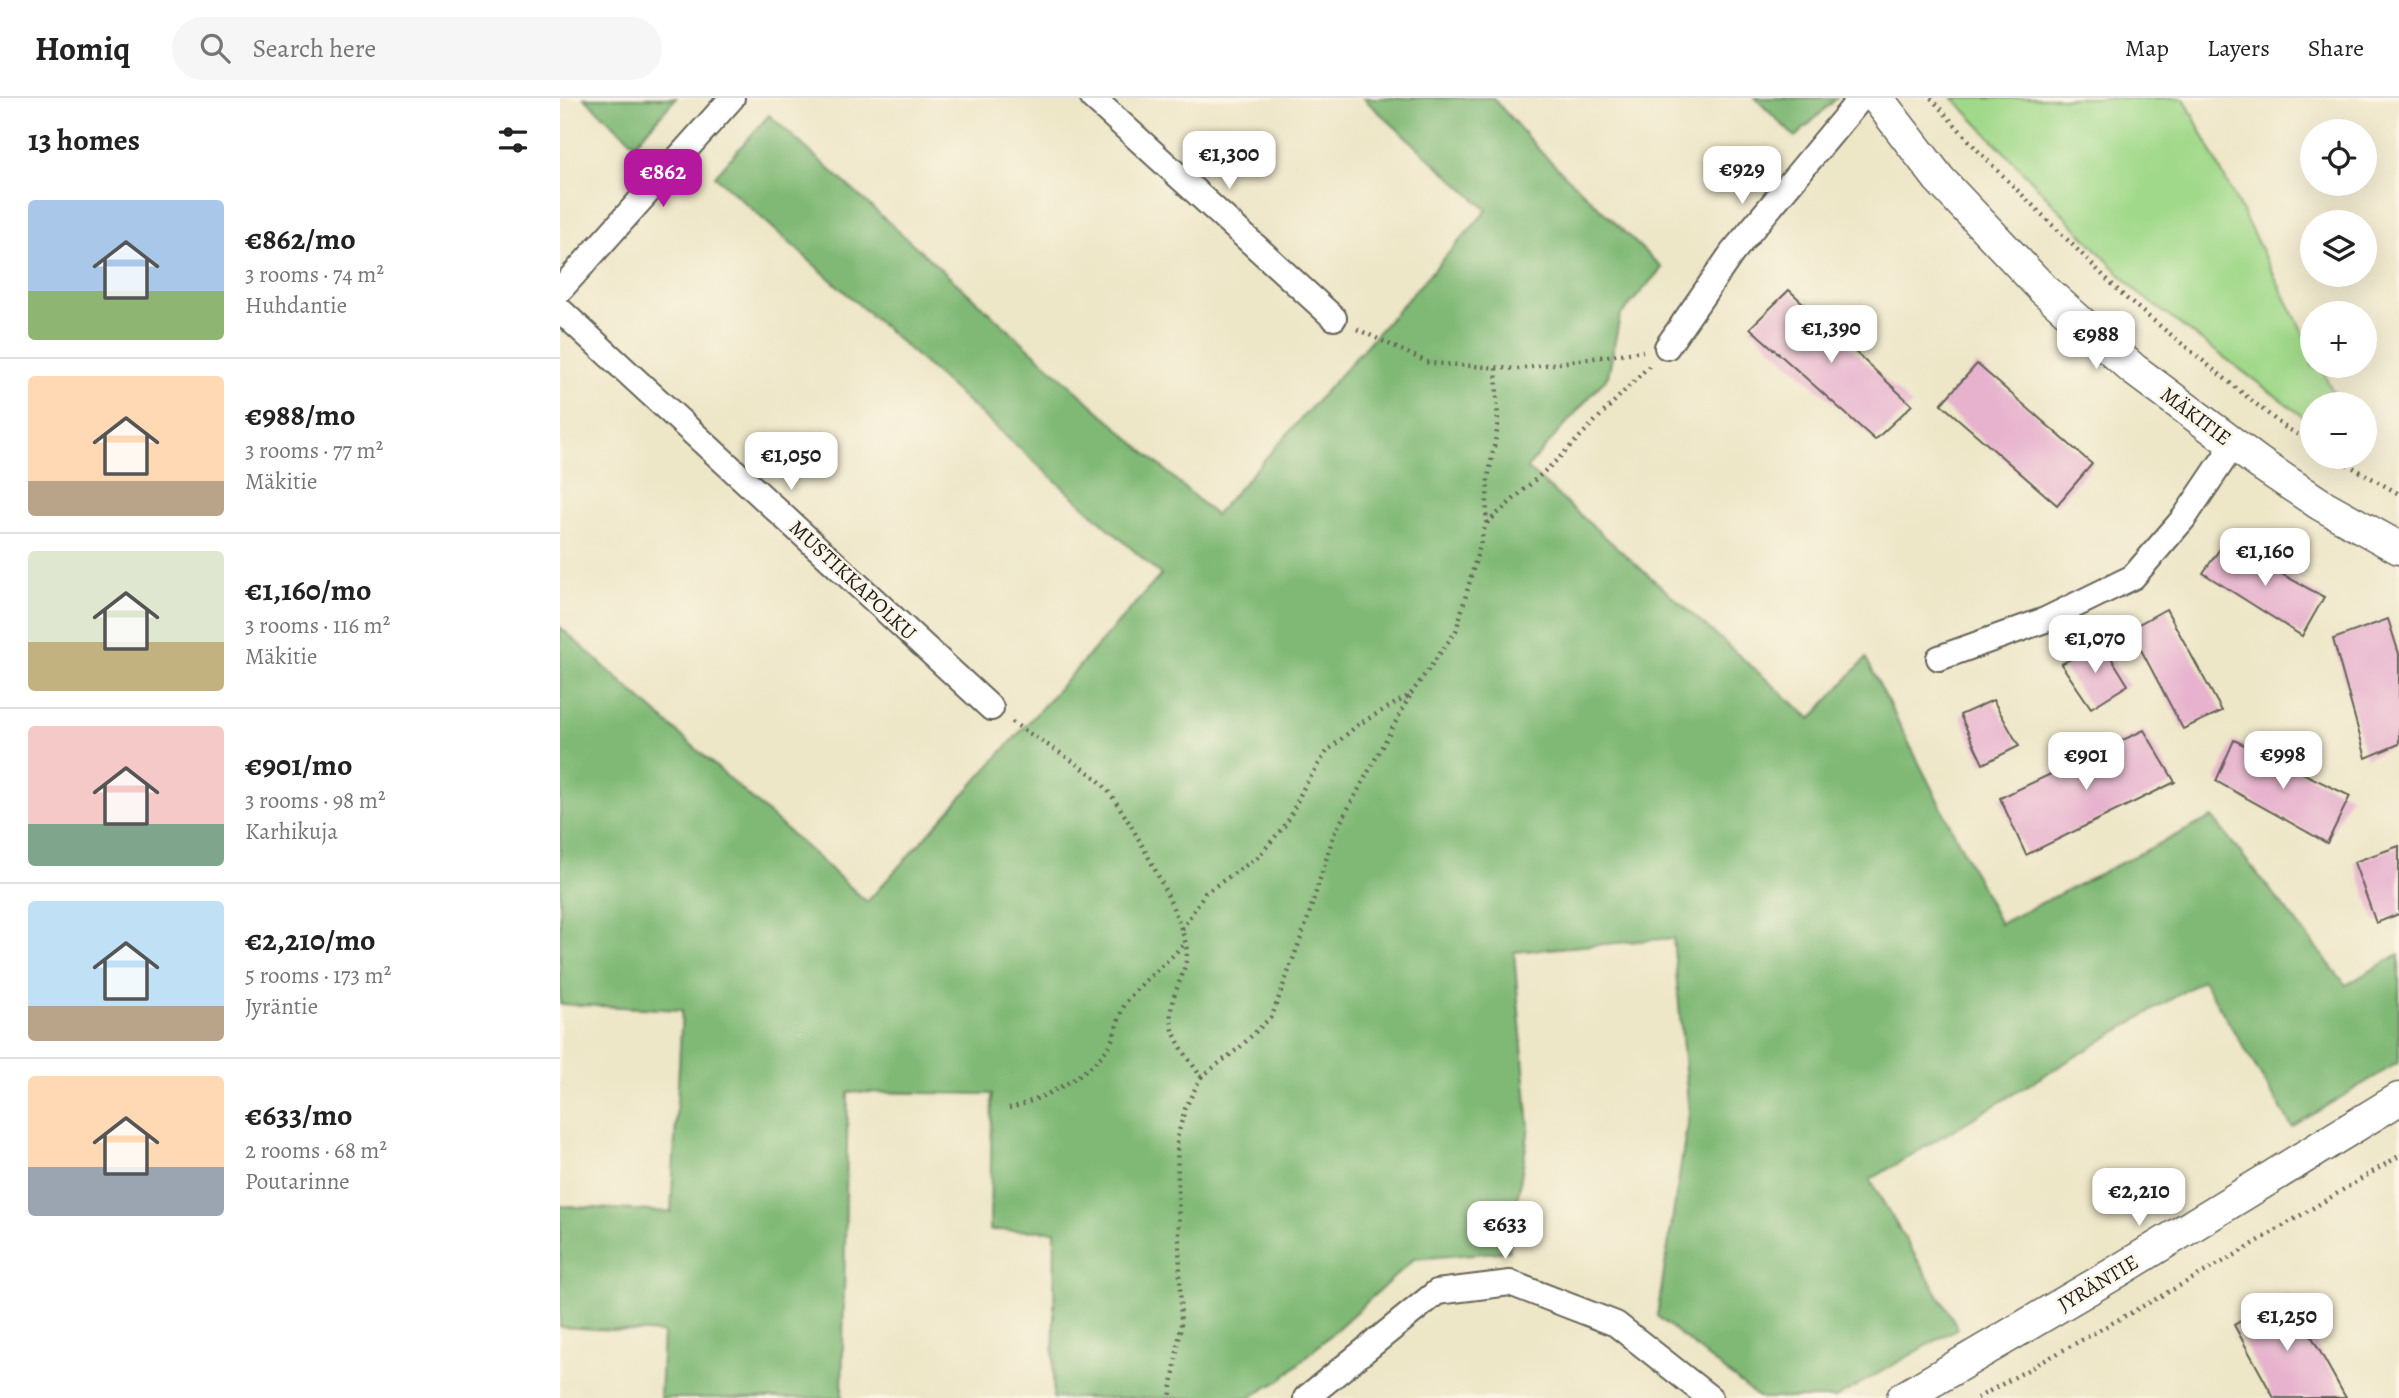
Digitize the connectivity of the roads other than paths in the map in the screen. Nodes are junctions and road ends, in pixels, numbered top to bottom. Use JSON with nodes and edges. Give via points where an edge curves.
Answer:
{"nodes":[{"id":1,"x":732,"y":98,"type":"edge"},
{"id":2,"x":1093,"y":98,"type":"edge"},
{"id":3,"x":1861,"y":98,"type":"edge"},
{"id":4,"x":1877,"y":98,"type":"edge"},
{"id":5,"x":560,"y":290,"type":"edge"},
{"id":6,"x":560,"y":310,"type":"edge"},
{"id":7,"x":1334,"y":318,"type":"road end"},
{"id":8,"x":1667,"y":347,"type":"road end"},
{"id":9,"x":2234,"y":444,"type":"junction"},
{"id":10,"x":2399,"y":548,"type":"edge"},
{"id":11,"x":1939,"y":658,"type":"dead end"},
{"id":12,"x":991,"y":708,"type":"road end"},
{"id":13,"x":2399,"y":1099,"type":"edge"},
{"id":14,"x":1306,"y":1398,"type":"edge"},
{"id":15,"x":1710,"y":1398,"type":"edge"},
{"id":16,"x":1903,"y":1398,"type":"edge"}],
"edges":[{"from":1,"to":5,"type":"street"},
{"from":2,"to":7,"type":"street"},
{"from":3,"to":8,"type":"street","via":[[1732,253]]},
{"from":4,"to":9,"type":"street","name":"MÄKITIE","via":[[1939,179],[2042,288],[2133,369]]},
{"from":6,"to":12,"type":"street","name":"MUSTIKKAPOLKU"},
{"from":9,"to":10,"type":"street","name":"MÄKITIE","via":[[2320,504]]},
{"from":9,"to":11,"type":"street","via":[[2184,518],[2133,577],[2045,620]]},
{"from":13,"to":16,"type":"street","name":"JYRÄNTIE"},
{"from":14,"to":15,"type":"street","via":[[1437,1292],[1510,1283],[1616,1324]]}]}
